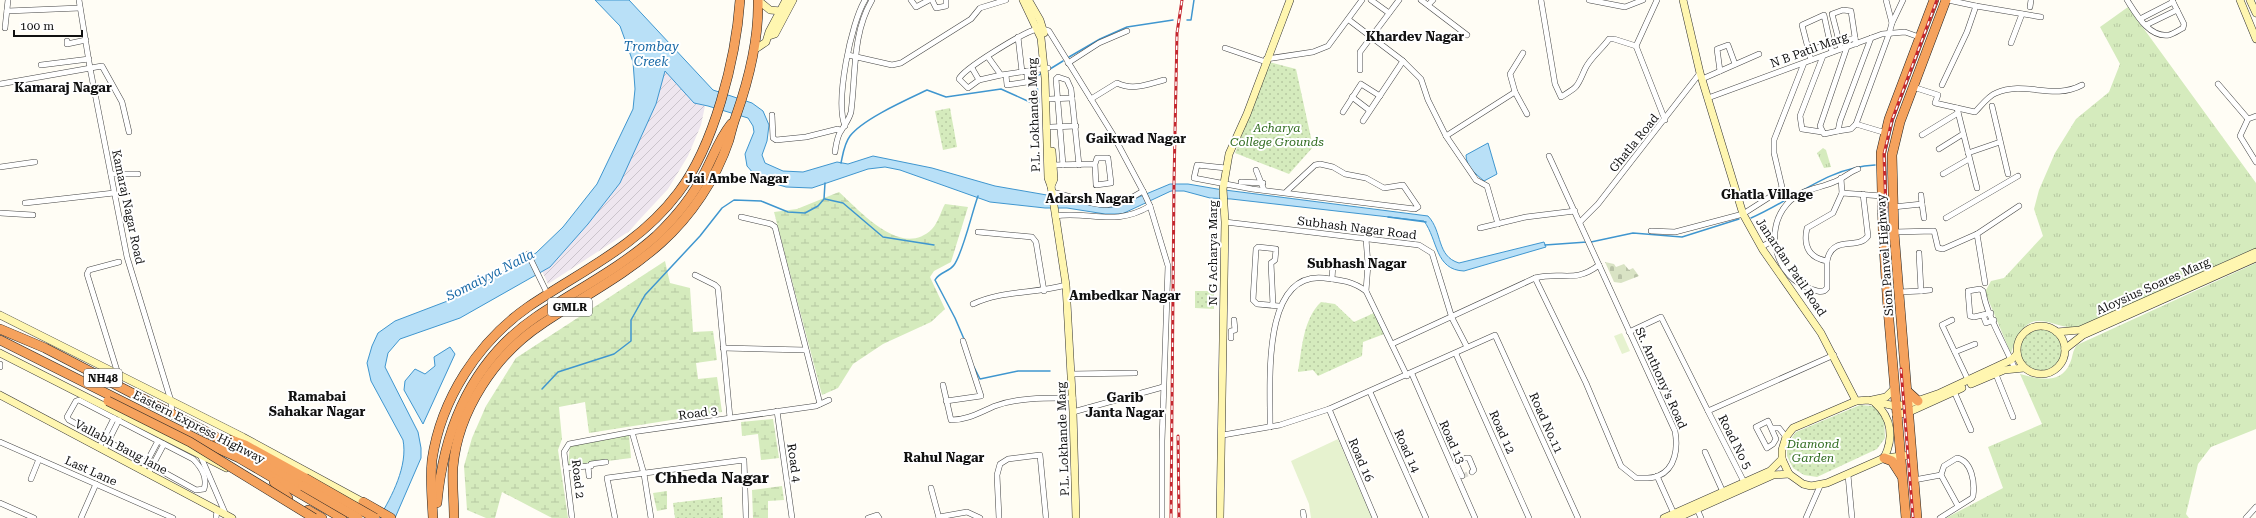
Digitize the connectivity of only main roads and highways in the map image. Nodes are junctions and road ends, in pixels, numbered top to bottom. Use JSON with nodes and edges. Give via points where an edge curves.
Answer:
{"nodes":[{"id":1,"x":740,"y":0,"type":"edge"},
{"id":2,"x":758,"y":0,"type":"edge"},
{"id":3,"x":786,"y":0,"type":"edge"},
{"id":4,"x":793,"y":0,"type":"edge"},
{"id":5,"x":1023,"y":0,"type":"edge"},
{"id":6,"x":1028,"y":0,"type":"edge"},
{"id":7,"x":1290,"y":0,"type":"edge"},
{"id":8,"x":1682,"y":0,"type":"edge"},
{"id":9,"x":1934,"y":0,"type":"edge"},
{"id":10,"x":1947,"y":0,"type":"edge"},
{"id":11,"x":2240,"y":0,"type":"edge"},
{"id":12,"x":2250,"y":0,"type":"edge"},
{"id":13,"x":781,"y":11,"type":"junction"},
{"id":14,"x":2256,"y":14,"type":"edge"},
{"id":15,"x":1040,"y":28,"type":"junction"},
{"id":16,"x":769,"y":36,"type":"junction"},
{"id":17,"x":2256,"y":40,"type":"edge"},
{"id":18,"x":754,"y":50,"type":"junction"},
{"id":19,"x":1047,"y":68,"type":"junction"},
{"id":20,"x":1049,"y":114,"type":"junction"},
{"id":21,"x":734,"y":120,"type":"junction"},
{"id":22,"x":1052,"y":190,"type":"junction"},
{"id":23,"x":2256,"y":252,"type":"edge"},
{"id":24,"x":2256,"y":258,"type":"edge"},
{"id":25,"x":2187,"y":286,"type":"junction"},
{"id":26,"x":2157,"y":300,"type":"junction"},
{"id":27,"x":0,"y":315,"type":"edge"},
{"id":28,"x":0,"y":329,"type":"edge"},
{"id":29,"x":2057,"y":332,"type":"junction"},
{"id":30,"x":0,"y":340,"type":"edge"},
{"id":31,"x":0,"y":344,"type":"edge"},
{"id":32,"x":2065,"y":349,"type":"junction"},
{"id":33,"x":0,"y":353,"type":"edge"},
{"id":34,"x":2017,"y":354,"type":"junction"},
{"id":35,"x":2013,"y":364,"type":"junction"},
{"id":36,"x":2024,"y":368,"type":"junction"},
{"id":37,"x":1893,"y":390,"type":"junction"},
{"id":38,"x":1907,"y":391,"type":"junction"},
{"id":39,"x":0,"y":395,"type":"edge"},
{"id":40,"x":1872,"y":400,"type":"junction"},
{"id":41,"x":1856,"y":401,"type":"junction"},
{"id":42,"x":1924,"y":401,"type":"junction"},
{"id":43,"x":1908,"y":408,"type":"junction"},
{"id":44,"x":1896,"y":411,"type":"junction"},
{"id":45,"x":201,"y":441,"type":"junction"},
{"id":46,"x":1912,"y":455,"type":"junction"},
{"id":47,"x":1901,"y":456,"type":"junction"},
{"id":48,"x":1884,"y":458,"type":"junction"},
{"id":49,"x":1782,"y":459,"type":"junction"},
{"id":50,"x":1789,"y":474,"type":"junction"},
{"id":51,"x":269,"y":476,"type":"junction"},
{"id":52,"x":1903,"y":478,"type":"junction"},
{"id":53,"x":302,"y":486,"type":"junction"},
{"id":54,"x":272,"y":489,"type":"junction"},
{"id":55,"x":288,"y":498,"type":"junction"},
{"id":56,"x":432,"y":498,"type":"junction"},
{"id":57,"x":365,"y":503,"type":"junction"},
{"id":58,"x":217,"y":514,"type":"edge"},
{"id":59,"x":376,"y":514,"type":"edge"},
{"id":60,"x":1676,"y":516,"type":"edge"},
{"id":61,"x":1688,"y":516,"type":"edge"},
{"id":62,"x":229,"y":517,"type":"edge"},
{"id":63,"x":314,"y":518,"type":"edge"},
{"id":64,"x":322,"y":518,"type":"edge"},
{"id":65,"x":342,"y":518,"type":"edge"},
{"id":66,"x":353,"y":518,"type":"edge"},
{"id":67,"x":359,"y":518,"type":"edge"},
{"id":68,"x":391,"y":518,"type":"edge"},
{"id":69,"x":425,"y":518,"type":"edge"},
{"id":70,"x":433,"y":518,"type":"edge"},
{"id":71,"x":454,"y":518,"type":"edge"},
{"id":72,"x":1076,"y":518,"type":"edge"},
{"id":73,"x":1220,"y":518,"type":"edge"},
{"id":74,"x":1664,"y":518,"type":"edge"},
{"id":75,"x":1906,"y":518,"type":"edge"},
{"id":76,"x":1917,"y":518,"type":"edge"}],
"edges":[{"from":1,"to":56,"type":"highway","number":"GMLR","via":[[735,44],[725,86],[704,144],[687,179],[658,216],[608,258],[520,314],[492,337],[463,376],[447,410],[436,443],[431,476]]},
{"from":2,"to":13,"type":"main road","via":[[770,10]]},
{"from":2,"to":18,"type":"highway","number":"GMLR"},
{"from":3,"to":13,"type":"main road"},
{"from":4,"to":16,"type":"main road","via":[[775,34]]},
{"from":5,"to":15,"type":"main road","name":"P.L. Lokhande Marg"},
{"from":6,"to":15,"type":"main road","name":"P.L. Lokhande Marg"},
{"from":7,"to":73,"type":"main road","name":"N G Acharya Marg","via":[[1247,114],[1229,154],[1223,186],[1225,222]]},
{"from":8,"to":41,"type":"main road","name":"Janardan Patil Road","via":[[1701,76],[1744,214],[1761,247],[1821,333]]},
{"from":9,"to":37,"type":"highway","name":"Sion Panvel Highway","via":[[1919,37],[1881,154]]},
{"from":10,"to":38,"type":"highway","name":"Sion Panvel Highway","via":[[1900,122],[1892,154],[1894,232]]},
{"from":11,"to":17,"type":"main road"},
{"from":12,"to":14,"type":"main road"},
{"from":13,"to":16,"type":"main road"},
{"from":15,"to":19,"type":"main road","name":"P.L. Lokhande Marg"},
{"from":16,"to":18,"type":"main road","via":[[766,42]]},
{"from":18,"to":21,"type":"highway","number":"GMLR","via":[[744,93]]},
{"from":19,"to":20,"type":"main road","name":"P.L. Lokhande Marg"},
{"from":19,"to":20,"type":"main road","name":"P.L. Lokhande Marg","via":[[1054,99]]},
{"from":20,"to":22,"type":"main road","name":"P.L. Lokhande Marg","via":[[1052,127]]},
{"from":20,"to":22,"type":"main road","name":"P.L. Lokhande Marg","via":[[1048,178]]},
{"from":21,"to":70,"type":"highway","via":[[720,137],[706,171],[688,200],[667,225],[630,258],[536,317],[512,336],[492,357],[473,383],[457,412],[447,442]]},
{"from":21,"to":71,"type":"highway","number":"GMLR","via":[[711,180],[696,206],[673,231],[620,276],[529,334],[507,352],[489,375],[473,403],[456,449],[453,477]]},
{"from":22,"to":72,"type":"main road","name":"P.L. Lokhande Marg","via":[[1066,285],[1073,398]]},
{"from":23,"to":25,"type":"main road","name":"Aloysius Soares Marg"},
{"from":24,"to":25,"type":"main road","name":"Aloysius Soares Marg"},
{"from":25,"to":26,"type":"main road","name":"Aloysius Soares Marg"},
{"from":26,"to":29,"type":"main road","name":"Aloysius Soares Marg","via":[[2080,330]]},
{"from":26,"to":32,"type":"main road","name":"Aloysius Soares Marg","via":[[2083,335]]},
{"from":27,"to":57,"type":"main road"},
{"from":28,"to":53,"type":"highway","name":"Eastern Express Highway","number":"NH48","via":[[45,348],[205,431],[246,445]]},
{"from":29,"to":32,"type":"main road"},
{"from":29,"to":34,"type":"main road","via":[[2044,326],[2029,329],[2019,339]]},
{"from":30,"to":45,"type":"highway","name":"Eastern Express Highway","number":"NH48"},
{"from":31,"to":63,"type":"highway","bridge":true,"via":[[190,442]]},
{"from":32,"to":36,"type":"main road","via":[[2060,364],[2051,372],[2039,374]]},
{"from":33,"to":54,"type":"main road","via":[[201,457]]},
{"from":34,"to":35,"type":"main road"},
{"from":34,"to":36,"type":"main road"},
{"from":35,"to":36,"type":"main road"},
{"from":35,"to":42,"type":"main road"},
{"from":37,"to":40,"type":"main road","via":[[1886,397]]},
{"from":37,"to":44,"type":"highway","name":"Sion Panvel Highway"},
{"from":38,"to":42,"type":"highway","via":[[1912,398]]},
{"from":38,"to":43,"type":"highway","name":"Sion Panvel Highway"},
{"from":39,"to":58,"type":"main road","name":"Vallabh Baug lane","via":[[183,492]]},
{"from":40,"to":41,"type":"main road"},
{"from":40,"to":44,"type":"main road"},
{"from":40,"to":48,"type":"main road","via":[[1887,416],[1889,425],[1889,449]]},
{"from":41,"to":49,"type":"main road","via":[[1800,424],[1785,440]]},
{"from":42,"to":43,"type":"main road"},
{"from":43,"to":44,"type":"main road"},
{"from":43,"to":46,"type":"highway","name":"Sion Panvel Highway"},
{"from":44,"to":47,"type":"highway","name":"Sion Panvel Highway"},
{"from":45,"to":51,"type":"highway","name":"Eastern Express Highway","number":"NH48","via":[[239,458]]},
{"from":45,"to":54,"type":"highway"},
{"from":46,"to":47,"type":"main road"},
{"from":46,"to":76,"type":"highway","name":"Sion Panvel Highway"},
{"from":47,"to":48,"type":"main road"},
{"from":47,"to":52,"type":"highway","name":"Sion Panvel Highway"},
{"from":48,"to":50,"type":"main road","via":[[1820,486],[1803,484]]},
{"from":48,"to":52,"type":"highway","via":[[1897,467]]},
{"from":49,"to":50,"type":"main road"},
{"from":49,"to":60,"type":"main road","via":[[1770,471]]},
{"from":50,"to":61,"type":"main road","via":[[1773,476],[1696,509]]},
{"from":51,"to":53,"type":"highway","name":"Eastern Express Highway","number":"NH48"},
{"from":51,"to":55,"type":"highway"},
{"from":52,"to":75,"type":"highway","name":"Sion Panvel Highway"},
{"from":53,"to":59,"type":"highway","bridge":true},
{"from":53,"to":65,"type":"highway","name":"Eastern Express Highway","number":"NH48"},
{"from":53,"to":67,"type":"highway","number":"NH48","bridge":true},
{"from":54,"to":55,"type":"highway"},
{"from":55,"to":64,"type":"highway"},
{"from":56,"to":69,"type":"highway"},
{"from":56,"to":70,"type":"highway","number":"GMLR"},
{"from":57,"to":59,"type":"highway"},
{"from":57,"to":66,"type":"main road"},
{"from":57,"to":67,"type":"main road"},
{"from":58,"to":62,"type":"main road","name":"Vallabh Baug lane"},
{"from":59,"to":68,"type":"highway"},
{"from":60,"to":61,"type":"main road"},
{"from":60,"to":74,"type":"main road"}]}
